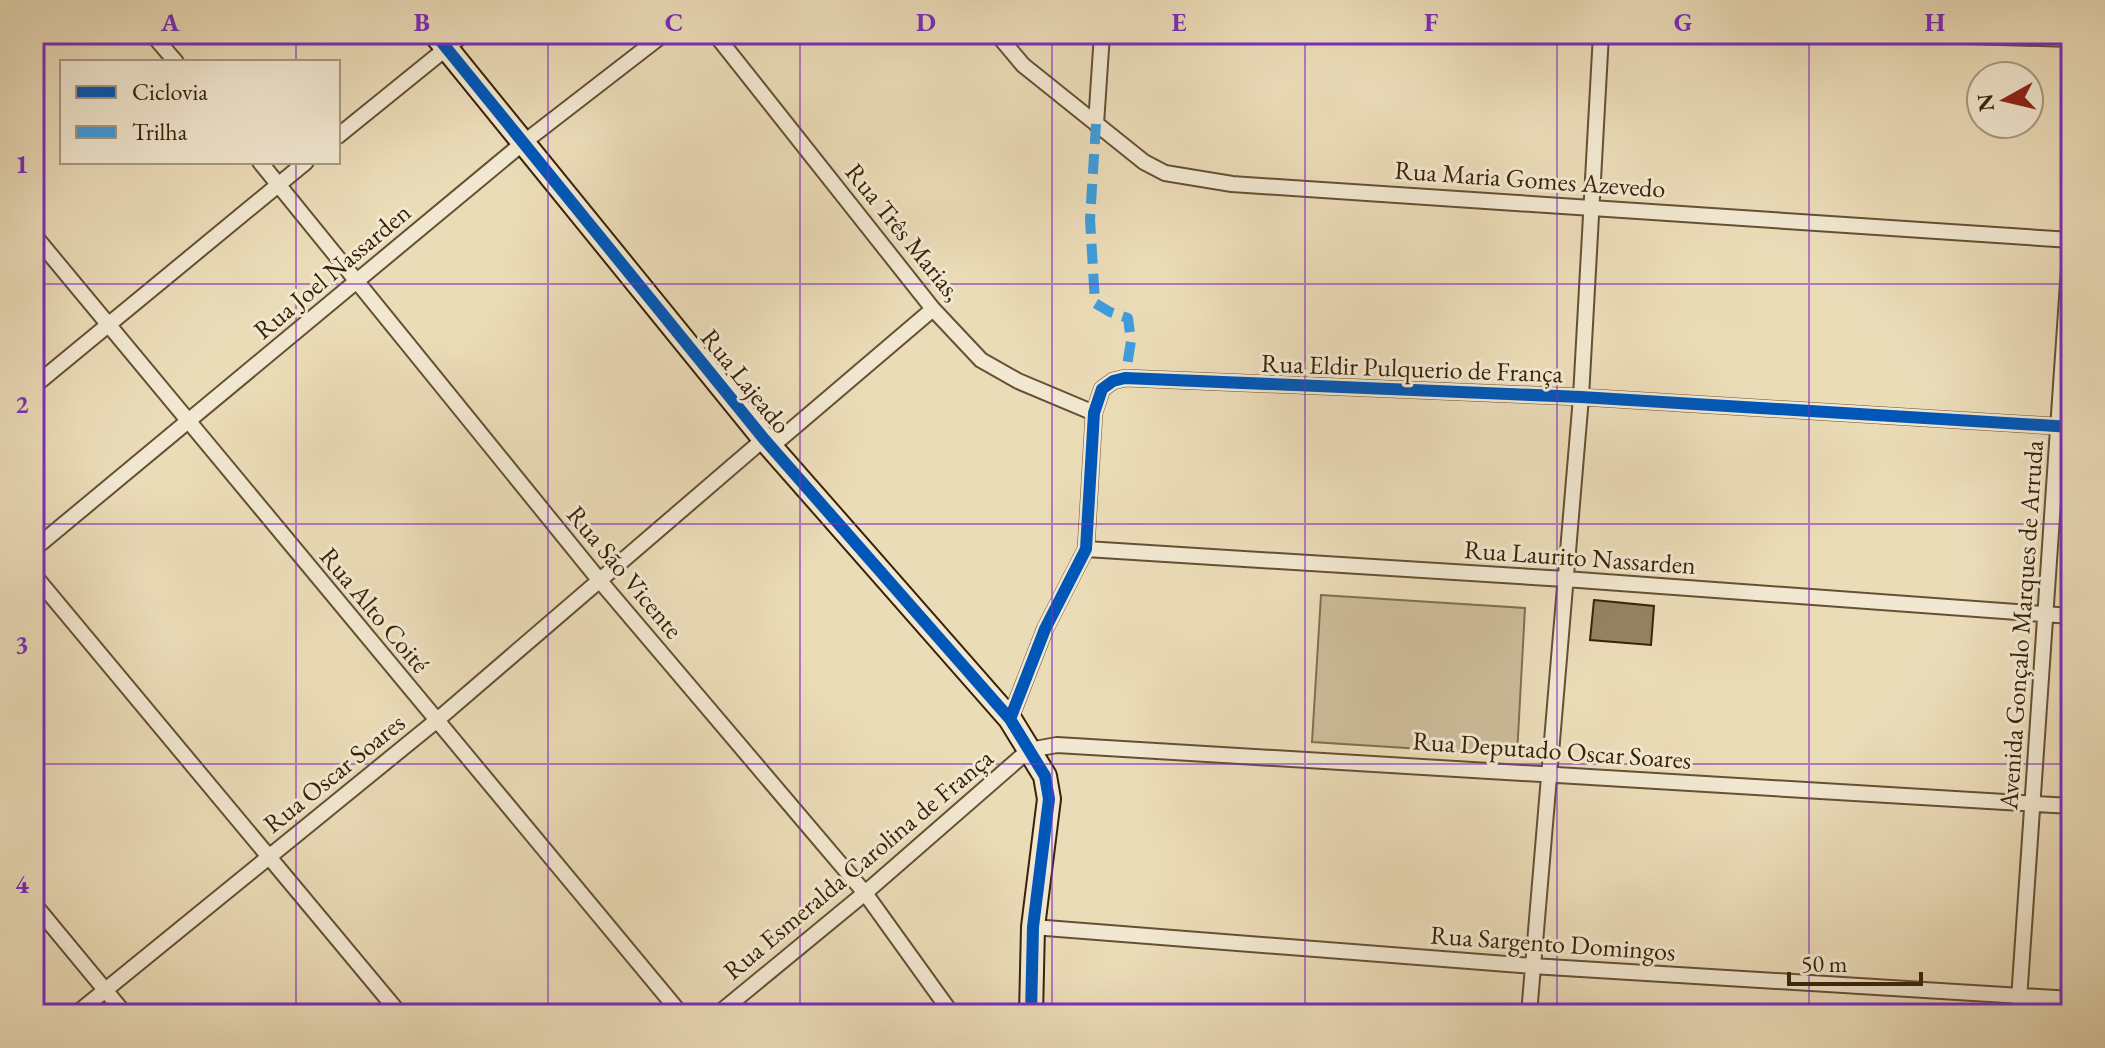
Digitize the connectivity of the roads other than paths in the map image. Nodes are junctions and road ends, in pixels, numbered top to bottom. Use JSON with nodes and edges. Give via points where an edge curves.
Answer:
{"nodes":[{"id":1,"x":152,"y":34,"type":"edge"},
{"id":2,"x":464,"y":34,"type":"edge"},
{"id":3,"x":664,"y":34,"type":"edge"},
{"id":4,"x":715,"y":34,"type":"edge"},
{"id":5,"x":997,"y":34,"type":"edge"},
{"id":6,"x":1102,"y":34,"type":"edge"},
{"id":7,"x":1601,"y":34,"type":"edge"},
{"id":8,"x":1899,"y":34,"type":"edge"},
{"id":9,"x":2071,"y":39,"type":"edge"},
{"id":10,"x":441,"y":41,"type":"edge"},
{"id":11,"x":174,"y":60,"type":"edge"},
{"id":12,"x":1096,"y":124,"type":"junction"},
{"id":13,"x":340,"y":134,"type":"edge"},
{"id":14,"x":523,"y":143,"type":"junction"},
{"id":15,"x":262,"y":164,"type":"edge"},
{"id":16,"x":304,"y":164,"type":"edge"},
{"id":17,"x":279,"y":184,"type":"junction"},
{"id":18,"x":1590,"y":207,"type":"junction"},
{"id":19,"x":34,"y":235,"type":"edge"},
{"id":20,"x":2071,"y":239,"type":"edge"},
{"id":21,"x":355,"y":282,"type":"junction"},
{"id":22,"x":933,"y":309,"type":"junction"},
{"id":23,"x":108,"y":325,"type":"junction"},
{"id":24,"x":34,"y":386,"type":"edge"},
{"id":25,"x":1581,"y":397,"type":"junction"},
{"id":26,"x":1094,"y":413,"type":"junction"},
{"id":27,"x":189,"y":423,"type":"junction"},
{"id":28,"x":2065,"y":427,"type":"edge"},
{"id":29,"x":767,"y":443,"type":"junction"},
{"id":30,"x":34,"y":549,"type":"edge"},
{"id":31,"x":1086,"y":549,"type":"junction"},
{"id":32,"x":34,"y":575,"type":"edge"},
{"id":33,"x":1565,"y":579,"type":"junction"},
{"id":34,"x":600,"y":581,"type":"junction"},
{"id":35,"x":2045,"y":614,"type":"junction"},
{"id":36,"x":2071,"y":616,"type":"edge"},
{"id":37,"x":1010,"y":719,"type":"junction"},
{"id":38,"x":436,"y":721,"type":"junction"},
{"id":39,"x":1029,"y":750,"type":"junction"},
{"id":40,"x":1551,"y":774,"type":"junction"},
{"id":41,"x":2033,"y":803,"type":"junction"},
{"id":42,"x":2071,"y":806,"type":"edge"},
{"id":43,"x":268,"y":857,"type":"junction"},
{"id":44,"x":865,"y":893,"type":"junction"},
{"id":45,"x":34,"y":904,"type":"edge"},
{"id":46,"x":1033,"y":927,"type":"junction"},
{"id":47,"x":1532,"y":966,"type":"junction"},
{"id":48,"x":106,"y":989,"type":"junction"},
{"id":49,"x":2020,"y":995,"type":"junction"},
{"id":50,"x":2071,"y":999,"type":"edge"},
{"id":51,"x":76,"y":1014,"type":"edge"},
{"id":52,"x":125,"y":1014,"type":"edge"},
{"id":53,"x":400,"y":1014,"type":"edge"},
{"id":54,"x":681,"y":1014,"type":"edge"},
{"id":55,"x":718,"y":1014,"type":"edge"},
{"id":56,"x":952,"y":1014,"type":"edge"},
{"id":57,"x":1031,"y":1014,"type":"edge"},
{"id":58,"x":1529,"y":1014,"type":"edge"},
{"id":59,"x":2018,"y":1014,"type":"edge"}],
"edges":[{"from":1,"to":11,"type":"street"},
{"from":2,"to":10,"type":"street"},
{"from":3,"to":14,"type":"street","name":"Rua Joel Nassarden"},
{"from":4,"to":22,"type":"street","name":"Rua Três Marias,"},
{"from":5,"to":12,"type":"street","name":"Rua Maria Gomes Azevedo","via":[[1023,65]]},
{"from":6,"to":12,"type":"street"},
{"from":7,"to":18,"type":"street"},
{"from":8,"to":9,"type":"street"},
{"from":10,"to":13,"type":"street"},
{"from":10,"to":14,"type":"street","name":"Rua Lajeado"},
{"from":12,"to":18,"type":"street","name":"Rua Maria Gomes Azevedo","via":[[1165,173],[1232,184]]},
{"from":14,"to":21,"type":"street","name":"Rua Joel Nassarden"},
{"from":14,"to":29,"type":"street","name":"Rua Lajeado"},
{"from":15,"to":17,"type":"street","name":"Rua São Vicente"},
{"from":16,"to":17,"type":"street"},
{"from":17,"to":21,"type":"street","name":"Rua São Vicente"},
{"from":17,"to":23,"type":"street"},
{"from":18,"to":20,"type":"street","name":"Rua Maria Gomes Azevedo"},
{"from":18,"to":25,"type":"street"},
{"from":19,"to":23,"type":"street","name":"Rua Alto Coité"},
{"from":20,"to":28,"type":"street","name":"Avenida Gonçalo Marques de Arruda"},
{"from":21,"to":27,"type":"street","name":"Rua Joel Nassarden"},
{"from":21,"to":34,"type":"street","name":"Rua São Vicente"},
{"from":22,"to":26,"type":"street","name":"Rua Três Marias,","via":[[981,360]]},
{"from":22,"to":29,"type":"street","name":"Rua Oscar Soares"},
{"from":23,"to":24,"type":"street"},
{"from":23,"to":27,"type":"street","name":"Rua Alto Coité"},
{"from":25,"to":26,"type":"street","name":"Rua Eldir Pulquerio de França","via":[[1125,378],[1102,389]]},
{"from":25,"to":28,"type":"street","name":"Rua Eldir Pulquerio de França"},
{"from":25,"to":33,"type":"street"},
{"from":26,"to":31,"type":"street","name":"Rua Eldir Pulquerio de França"},
{"from":27,"to":30,"type":"street","name":"Rua Joel Nassarden"},
{"from":27,"to":38,"type":"street","name":"Rua Alto Coité"},
{"from":28,"to":35,"type":"street","name":"Avenida Gonçalo Marques de Arruda"},
{"from":29,"to":34,"type":"street","name":"Rua Oscar Soares"},
{"from":29,"to":37,"type":"street","name":"Rua Lajeado"},
{"from":31,"to":33,"type":"street","name":"Rua Laurito Nassarden"},
{"from":31,"to":37,"type":"street","name":"Rua Eldir Pulquerio de França","via":[[1045,629]]},
{"from":32,"to":43,"type":"street"},
{"from":33,"to":35,"type":"street","name":"Rua Laurito Nassarden"},
{"from":33,"to":40,"type":"street"},
{"from":34,"to":38,"type":"street","name":"Rua Oscar Soares"},
{"from":34,"to":44,"type":"street","name":"Rua São Vicente"},
{"from":35,"to":36,"type":"street","name":"Rua Laurito Nassarden"},
{"from":35,"to":41,"type":"street","name":"Avenida Gonçalo Marques de Arruda"},
{"from":37,"to":39,"type":"street","name":"Rua Lajeado"},
{"from":38,"to":43,"type":"street","name":"Rua Oscar Soares"},
{"from":38,"to":54,"type":"street","name":"Rua Alto Coité"},
{"from":39,"to":40,"type":"street","name":"Rua Deputado Oscar Soares","via":[[1088,745]]},
{"from":39,"to":44,"type":"street","name":"Rua Esmeralda Carolina de França"},
{"from":39,"to":46,"type":"street","name":"Rua Lajeado","via":[[1045,776],[1049,799]]},
{"from":40,"to":41,"type":"street","name":"Rua Deputado Oscar Soares"},
{"from":40,"to":47,"type":"street"},
{"from":41,"to":42,"type":"street","name":"Rua Deputado Oscar Soares"},
{"from":41,"to":49,"type":"street","name":"Avenida Gonçalo Marques de Arruda"},
{"from":43,"to":48,"type":"street","name":"Rua Oscar Soares"},
{"from":43,"to":53,"type":"street"},
{"from":44,"to":55,"type":"street","name":"Rua Esmeralda Carolina de França"},
{"from":44,"to":56,"type":"street","name":"Rua São Vicente"},
{"from":45,"to":48,"type":"street"},
{"from":46,"to":47,"type":"street","name":"Rua Sargento Domingos"},
{"from":46,"to":57,"type":"street","name":"Rua Lajeado"},
{"from":47,"to":49,"type":"street","name":"Rua Sargento Domingos"},
{"from":47,"to":58,"type":"street"},
{"from":48,"to":51,"type":"street","name":"Rua Oscar Soares"},
{"from":48,"to":52,"type":"street"},
{"from":49,"to":50,"type":"street","name":"Rua Sargento Domingos"},
{"from":49,"to":59,"type":"street","name":"Avenida Gonçalo Marques de Arruda"}]}
